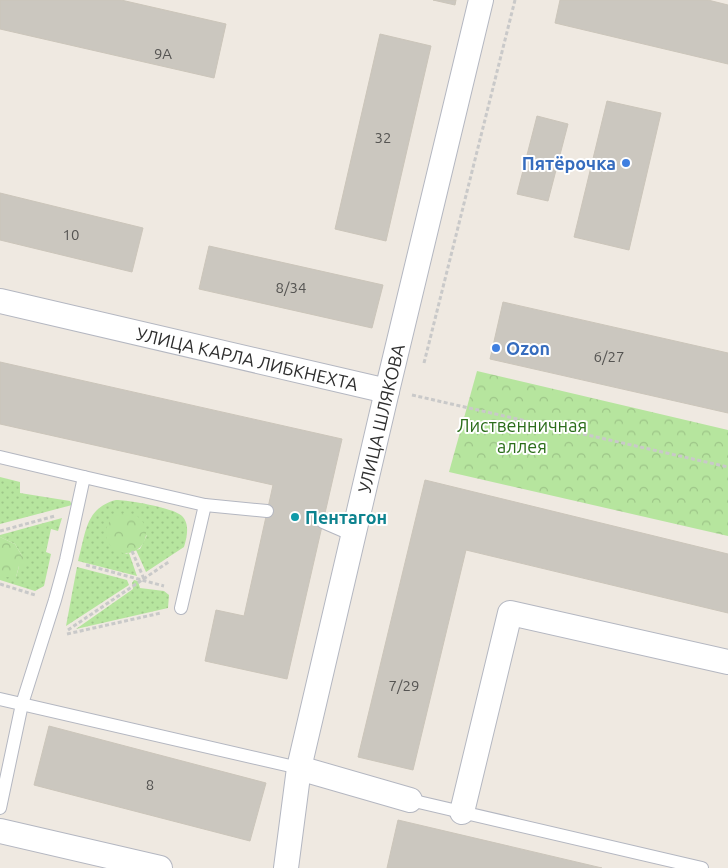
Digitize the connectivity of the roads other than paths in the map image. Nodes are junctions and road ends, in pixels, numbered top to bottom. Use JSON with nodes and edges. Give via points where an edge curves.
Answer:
{"nodes":[{"id":1,"x":482,"y":0,"type":"edge"},
{"id":2,"x":0,"y":301,"type":"edge"},
{"id":3,"x":387,"y":391,"type":"junction"},
{"id":4,"x":0,"y":457,"type":"edge"},
{"id":5,"x":84,"y":477,"type":"junction"},
{"id":6,"x":205,"y":505,"type":"junction"},
{"id":7,"x":267,"y":511,"type":"dead end"},
{"id":8,"x":323,"y":522,"type":"dead end"},
{"id":9,"x":353,"y":535,"type":"junction"},
{"id":10,"x":181,"y":608,"type":"road end"},
{"id":11,"x":728,"y":662,"type":"edge"},
{"id":12,"x":0,"y":699,"type":"edge"},
{"id":13,"x":22,"y":704,"type":"junction"},
{"id":14,"x":299,"y":768,"type":"junction"},
{"id":15,"x":410,"y":800,"type":"joint"},
{"id":16,"x":0,"y":808,"type":"edge"},
{"id":17,"x":462,"y":812,"type":"junction"},
{"id":18,"x":0,"y":831,"type":"edge"},
{"id":19,"x":160,"y":868,"type":"edge"},
{"id":20,"x":286,"y":868,"type":"edge"},
{"id":21,"x":702,"y":868,"type":"edge"}],
"edges":[{"from":1,"to":3,"type":"street","name":"УЛИЦА ШЛЯКОВА"},
{"from":2,"to":3,"type":"street","name":"УЛИЦА КАРЛА ЛИБКНЕХТА"},
{"from":3,"to":9,"type":"street","name":"УЛИЦА ШЛЯКОВА"},
{"from":4,"to":5,"type":"lane"},
{"from":5,"to":6,"type":"lane"},
{"from":5,"to":13,"type":"lane","via":[[66,560]]},
{"from":6,"to":7,"type":"lane"},
{"from":6,"to":10,"type":"lane"},
{"from":8,"to":9,"type":"lane"},
{"from":9,"to":14,"type":"street","name":"УЛИЦА ШЛЯКОВА"},
{"from":11,"to":17,"type":"street","via":[[510,613]]},
{"from":12,"to":13,"type":"lane"},
{"from":13,"to":14,"type":"lane"},
{"from":13,"to":16,"type":"lane"},
{"from":14,"to":15,"type":"street"},
{"from":14,"to":20,"type":"street","name":"УЛИЦА ШЛЯКОВА"},
{"from":15,"to":17,"type":"lane"},
{"from":17,"to":21,"type":"lane"},
{"from":18,"to":19,"type":"street"}]}
